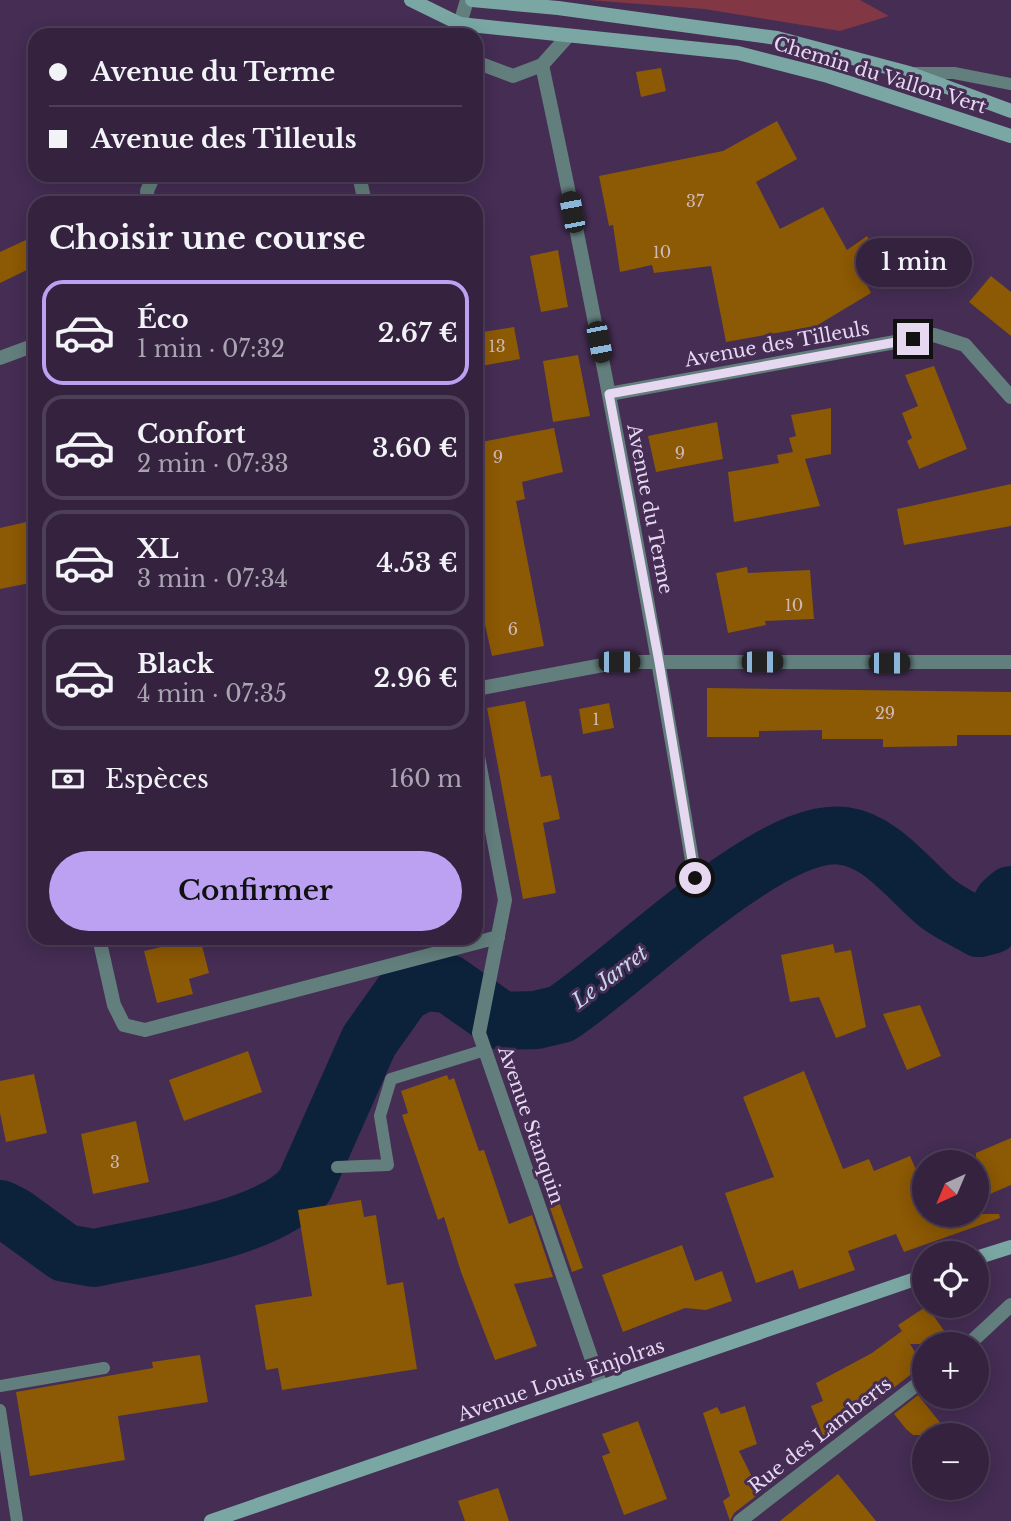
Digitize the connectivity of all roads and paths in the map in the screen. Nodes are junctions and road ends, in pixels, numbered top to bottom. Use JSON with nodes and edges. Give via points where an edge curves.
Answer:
{"nodes":[{"id":1,"x":411,"y":0,"type":"edge"},
{"id":2,"x":469,"y":0,"type":"edge"},
{"id":3,"x":458,"y":28,"type":"edge"},
{"id":4,"x":460,"y":28,"type":"edge"},
{"id":5,"x":483,"y":30,"type":"edge"},
{"id":6,"x":568,"y":36,"type":"junction"},
{"id":7,"x":483,"y":65,"type":"edge"},
{"id":8,"x":542,"y":65,"type":"junction"},
{"id":9,"x":909,"y":73,"type":"junction"},
{"id":10,"x":1011,"y":83,"type":"edge"},
{"id":11,"x":1011,"y":111,"type":"edge"},
{"id":12,"x":1011,"y":136,"type":"edge"},
{"id":13,"x":28,"y":348,"type":"edge"},
{"id":14,"x":0,"y":358,"type":"edge"},
{"id":15,"x":609,"y":394,"type":"junction"},
{"id":16,"x":1011,"y":397,"type":"edge"},
{"id":17,"x":659,"y":662,"type":"junction"},
{"id":18,"x":1011,"y":662,"type":"edge"},
{"id":19,"x":483,"y":688,"type":"edge"},
{"id":20,"x":483,"y":783,"type":"edge"},
{"id":21,"x":695,"y":878,"type":"dead end"},
{"id":22,"x":498,"y":937,"type":"junction"},
{"id":23,"x":483,"y":941,"type":"edge"},
{"id":24,"x":101,"y":945,"type":"edge"},
{"id":25,"x":468,"y":945,"type":"edge"},
{"id":26,"x":486,"y":1054,"type":"junction"},
{"id":27,"x":337,"y":1167,"type":"dead end"},
{"id":28,"x":1011,"y":1247,"type":"edge"},
{"id":29,"x":989,"y":1254,"type":"edge"},
{"id":30,"x":912,"y":1280,"type":"edge"},
{"id":31,"x":1010,"y":1305,"type":"edge"},
{"id":32,"x":982,"y":1332,"type":"edge"},
{"id":33,"x":104,"y":1368,"type":"dead end"},
{"id":34,"x":0,"y":1386,"type":"edge"},
{"id":35,"x":601,"y":1387,"type":"junction"},
{"id":36,"x":912,"y":1388,"type":"edge"},
{"id":37,"x":0,"y":1410,"type":"edge"},
{"id":38,"x":17,"y":1521,"type":"edge"},
{"id":39,"x":211,"y":1521,"type":"edge"},
{"id":40,"x":740,"y":1521,"type":"edge"}],
"edges":[{"from":1,"to":3,"type":"main road","name":"Chemin du Vallon Vert"},
{"from":2,"to":4,"type":"street"},
{"from":2,"to":9,"type":"main road","name":"Chemin du Vallon Vert","via":[[777,38]]},
{"from":5,"to":6,"type":"main road","name":"Chemin du Vallon Vert"},
{"from":6,"to":8,"type":"street"},
{"from":6,"to":12,"type":"main road","name":"Chemin du Vallon Vert","via":[[738,53],[828,76]]},
{"from":7,"to":8,"type":"street","via":[[513,76]]},
{"from":8,"to":15,"type":"street","name":"Avenue du Terme"},
{"from":9,"to":10,"type":"lane","via":[[954,73]]},
{"from":9,"to":11,"type":"main road","name":"Chemin du Vallon Vert"},
{"from":13,"to":14,"type":"street"},
{"from":15,"to":16,"type":"street","name":"Avenue des Tilleuls","via":[[934,335],[965,345]]},
{"from":15,"to":17,"type":"street","name":"Avenue du Terme"},
{"from":17,"to":18,"type":"street"},
{"from":17,"to":19,"type":"street","via":[[619,662]]},
{"from":17,"to":21,"type":"street","name":"Avenue du Terme"},
{"from":20,"to":22,"type":"street","name":"Avenue Stanquin","via":[[505,900]]},
{"from":22,"to":23,"type":"street"},
{"from":22,"to":26,"type":"street","name":"Avenue Stanquin","via":[[479,1033]]},
{"from":24,"to":25,"type":"street","via":[[114,1005],[124,1025],[145,1030]]},
{"from":26,"to":27,"type":"lane","via":[[391,1079],[380,1116],[388,1165]]},
{"from":26,"to":35,"type":"street","name":"Avenue Stanquin"},
{"from":28,"to":29,"type":"main road"},
{"from":30,"to":35,"type":"main road","name":"Avenue Louis Enjolras"},
{"from":31,"to":32,"type":"street"},
{"from":33,"to":34,"type":"lane"},
{"from":35,"to":39,"type":"main road","name":"Avenue Louis Enjolras"},
{"from":36,"to":40,"type":"street","name":"Rue des Lamberts"},
{"from":37,"to":38,"type":"lane"}]}
